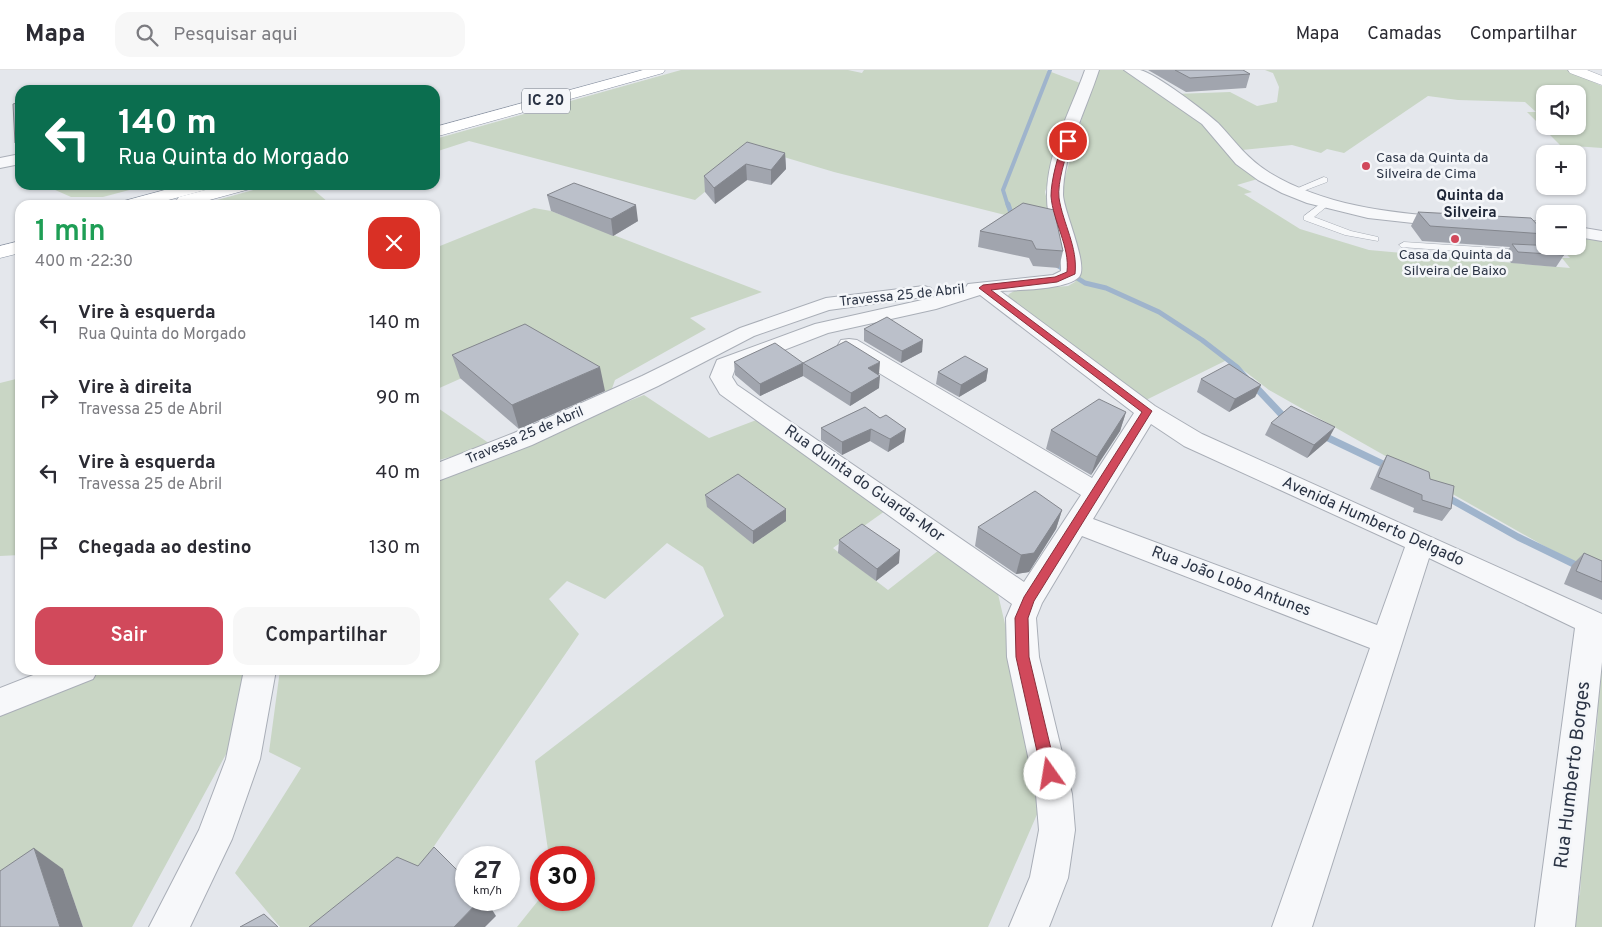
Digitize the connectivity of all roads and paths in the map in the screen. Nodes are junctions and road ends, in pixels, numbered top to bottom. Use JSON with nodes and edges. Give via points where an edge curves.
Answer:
{"nodes":[{"id":1,"x":625,"y":70,"type":"edge"},
{"id":2,"x":658,"y":70,"type":"edge"},
{"id":3,"x":1092,"y":70,"type":"edge"},
{"id":4,"x":1131,"y":70,"type":"edge"},
{"id":5,"x":1575,"y":70,"type":"edge"},
{"id":6,"x":1593,"y":70,"type":"edge"},
{"id":7,"x":1602,"y":74,"type":"edge"},
{"id":8,"x":1602,"y":81,"type":"edge"},
{"id":9,"x":440,"y":121,"type":"edge"},
{"id":10,"x":440,"y":131,"type":"edge"},
{"id":11,"x":15,"y":160,"type":"edge"},
{"id":12,"x":0,"y":163,"type":"edge"},
{"id":13,"x":1324,"y":180,"type":"dead end"},
{"id":14,"x":185,"y":190,"type":"edge"},
{"id":15,"x":226,"y":190,"type":"edge"},
{"id":16,"x":1295,"y":191,"type":"junction"},
{"id":17,"x":148,"y":200,"type":"edge"},
{"id":18,"x":190,"y":200,"type":"edge"},
{"id":19,"x":1327,"y":203,"type":"junction"},
{"id":20,"x":1467,"y":223,"type":"edge"},
{"id":21,"x":1486,"y":224,"type":"edge"},
{"id":22,"x":1536,"y":231,"type":"edge"},
{"id":23,"x":1586,"y":233,"type":"edge"},
{"id":24,"x":15,"y":236,"type":"edge"},
{"id":25,"x":1602,"y":236,"type":"edge"},
{"id":26,"x":1376,"y":239,"type":"dead end"},
{"id":27,"x":0,"y":240,"type":"edge"},
{"id":28,"x":1404,"y":245,"type":"dead end"},
{"id":29,"x":15,"y":248,"type":"edge"},
{"id":30,"x":0,"y":252,"type":"edge"},
{"id":31,"x":1536,"y":254,"type":"edge"},
{"id":32,"x":983,"y":288,"type":"junction"},
{"id":33,"x":822,"y":328,"type":"junction"},
{"id":34,"x":1147,"y":411,"type":"junction"},
{"id":35,"x":440,"y":471,"type":"edge"},
{"id":36,"x":1095,"y":492,"type":"junction"},
{"id":37,"x":1078,"y":524,"type":"junction"},
{"id":38,"x":1420,"y":543,"type":"junction"},
{"id":39,"x":1028,"y":600,"type":"junction"},
{"id":40,"x":1597,"y":625,"type":"edge"},
{"id":41,"x":1385,"y":641,"type":"junction"},
{"id":42,"x":69,"y":675,"type":"edge"},
{"id":43,"x":259,"y":675,"type":"edge"},
{"id":44,"x":0,"y":702,"type":"edge"},
{"id":45,"x":169,"y":927,"type":"edge"},
{"id":46,"x":1030,"y":927,"type":"edge"},
{"id":47,"x":1292,"y":927,"type":"edge"},
{"id":48,"x":1555,"y":927,"type":"edge"}],
"edges":[{"from":1,"to":9,"type":"main road","number":"IC 20"},
{"from":2,"to":10,"type":"main road","number":"IC 20"},
{"from":3,"to":32,"type":"street","name":"Travessa 25 de Abril","via":[[1062,157],[1055,196],[1072,260],[1071,274],[1057,280]]},
{"from":4,"to":16,"type":"street","via":[[1208,122],[1229,148],[1253,169]]},
{"from":5,"to":8,"type":"main road"},
{"from":6,"to":7,"type":"main road"},
{"from":11,"to":12,"type":"street"},
{"from":13,"to":16,"type":"lane"},
{"from":14,"to":17,"type":"main road"},
{"from":15,"to":18,"type":"main road"},
{"from":16,"to":19,"type":"street"},
{"from":19,"to":20,"type":"street","via":[[1388,218]]},
{"from":19,"to":26,"type":"lane","via":[[1307,218]]},
{"from":21,"to":22,"type":"street","via":[[1523,225]]},
{"from":23,"to":25,"type":"street"},
{"from":24,"to":27,"type":"main road"},
{"from":28,"to":31,"type":"lane"},
{"from":29,"to":30,"type":"main road"},
{"from":32,"to":33,"type":"street","via":[[936,304]]},
{"from":32,"to":34,"type":"street","name":"Avenida Humberto Delgado"},
{"from":32,"to":35,"type":"street","name":"Travessa 25 de Abril","via":[[826,304],[747,332],[523,439]]},
{"from":33,"to":36,"type":"street"},
{"from":33,"to":39,"type":"street","name":"Rua Quinta do Guarda-Mor","via":[[732,361],[725,365],[722,381],[728,389]]},
{"from":34,"to":36,"type":"street"},
{"from":34,"to":38,"type":"street","name":"Avenida Humberto Delgado","via":[[1220,454]]},
{"from":36,"to":37,"type":"street"},
{"from":37,"to":39,"type":"street"},
{"from":37,"to":41,"type":"street","name":"Rua João Lobo Antunes"},
{"from":38,"to":40,"type":"street","name":"Avenida Humberto Delgado"},
{"from":38,"to":41,"type":"street"},
{"from":39,"to":46,"type":"street","via":[[1021,618],[1023,657],[1054,794],[1056,830],[1049,878]]},
{"from":40,"to":48,"type":"street","name":"Rua Humberto Borges"},
{"from":41,"to":47,"type":"street"},
{"from":42,"to":44,"type":"street"},
{"from":43,"to":45,"type":"street","via":[[243,758],[214,840]]}]}
